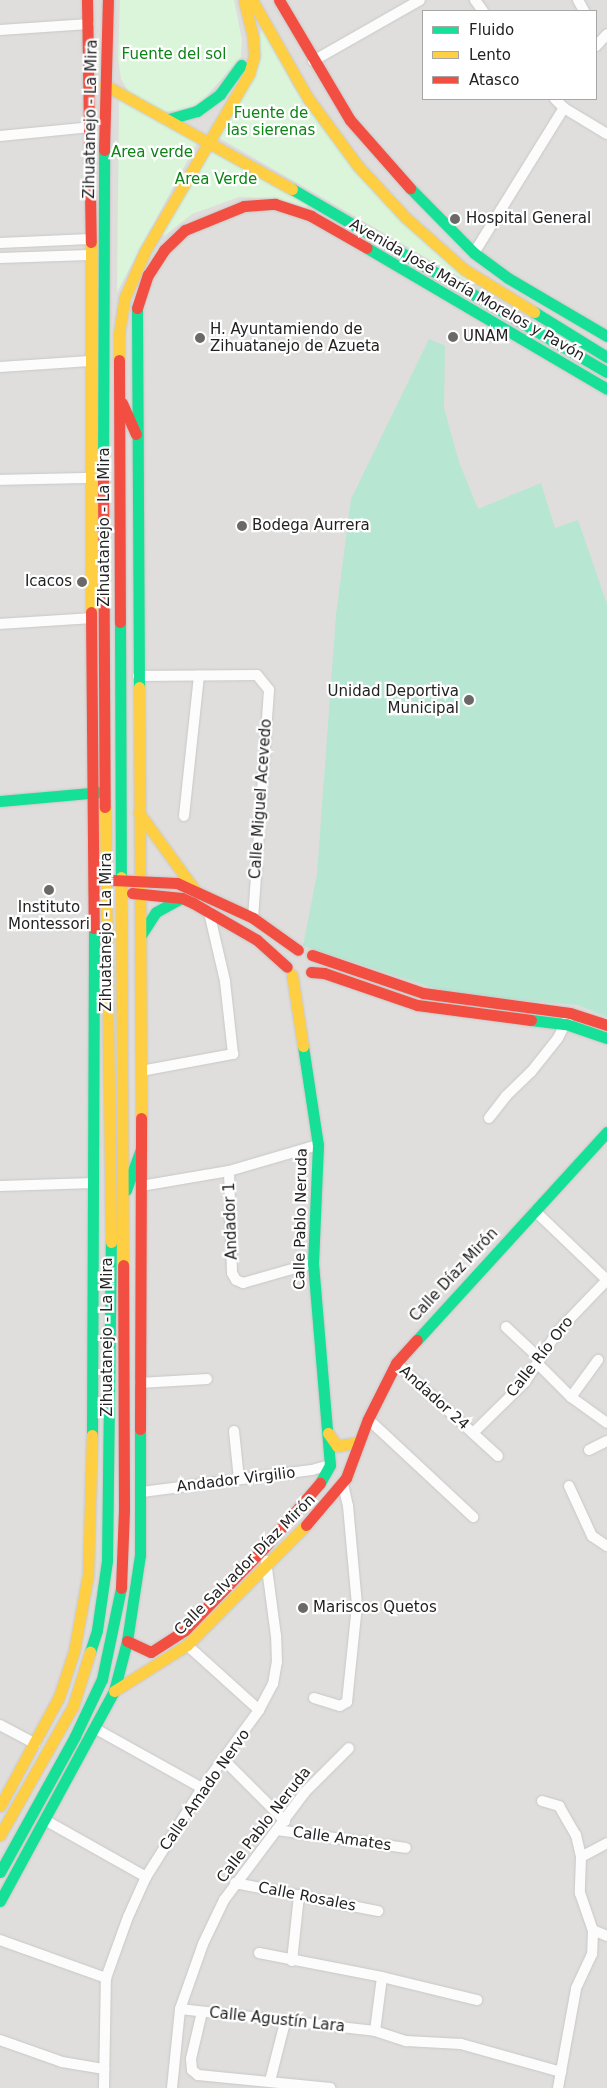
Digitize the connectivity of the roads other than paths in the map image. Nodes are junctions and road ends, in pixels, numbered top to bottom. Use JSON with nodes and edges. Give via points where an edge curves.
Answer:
{"nodes":[{"id":1,"x":87,"y":0,"type":"edge"},
{"id":2,"x":97,"y":0,"type":"edge"},
{"id":3,"x":108,"y":0,"type":"edge"},
{"id":4,"x":244,"y":0,"type":"edge"},
{"id":5,"x":252,"y":0,"type":"edge"},
{"id":6,"x":279,"y":0,"type":"edge"},
{"id":7,"x":420,"y":0,"type":"edge"},
{"id":8,"x":108,"y":20,"type":"junction"},
{"id":9,"x":89,"y":24,"type":"junction"},
{"id":10,"x":0,"y":30,"type":"edge"},
{"id":11,"x":253,"y":38,"type":"junction"},
{"id":12,"x":313,"y":61,"type":"junction"},
{"id":13,"x":105,"y":85,"type":"junction"},
{"id":14,"x":557,"y":100,"type":"edge"},
{"id":15,"x":564,"y":108,"type":"junction"},
{"id":16,"x":104,"y":115,"type":"junction"},
{"id":17,"x":169,"y":119,"type":"junction"},
{"id":18,"x":91,"y":127,"type":"junction"},
{"id":19,"x":607,"y":134,"type":"edge"},
{"id":20,"x":0,"y":136,"type":"edge"},
{"id":21,"x":208,"y":140,"type":"junction"},
{"id":22,"x":91,"y":147,"type":"junction"},
{"id":23,"x":90,"y":239,"type":"junction"},
{"id":24,"x":0,"y":243,"type":"edge"},
{"id":25,"x":474,"y":252,"type":"junction"},
{"id":26,"x":89,"y":255,"type":"junction"},
{"id":27,"x":0,"y":258,"type":"edge"},
{"id":28,"x":463,"y":288,"type":"junction"},
{"id":29,"x":457,"y":301,"type":"junction"},
{"id":30,"x":585,"y":323,"type":"junction"},
{"id":31,"x":607,"y":336,"type":"edge"},
{"id":32,"x":578,"y":340,"type":"junction"},
{"id":33,"x":607,"y":357,"type":"edge"},
{"id":34,"x":90,"y":361,"type":"junction"},
{"id":35,"x":0,"y":367,"type":"edge"},
{"id":36,"x":607,"y":372,"type":"edge"},
{"id":37,"x":607,"y":389,"type":"edge"},
{"id":38,"x":119,"y":396,"type":"junction"},
{"id":39,"x":136,"y":434,"type":"junction"},
{"id":40,"x":90,"y":478,"type":"junction"},
{"id":41,"x":0,"y":480,"type":"edge"},
{"id":42,"x":92,"y":618,"type":"junction"},
{"id":43,"x":0,"y":624,"type":"edge"},
{"id":44,"x":138,"y":676,"type":"junction"},
{"id":45,"x":199,"y":676,"type":"junction"},
{"id":46,"x":98,"y":688,"type":"junction"},
{"id":47,"x":92,"y":792,"type":"junction"},
{"id":48,"x":105,"y":792,"type":"junction"},
{"id":49,"x":119,"y":792,"type":"junction"},
{"id":50,"x":138,"y":792,"type":"junction"},
{"id":51,"x":0,"y":801,"type":"edge"},
{"id":52,"x":139,"y":812,"type":"junction"},
{"id":53,"x":184,"y":816,"type":"dead end"},
{"id":54,"x":141,"y":879,"type":"junction"},
{"id":55,"x":122,"y":880,"type":"junction"},
{"id":56,"x":99,"y":881,"type":"junction"},
{"id":57,"x":196,"y":891,"type":"junction"},
{"id":58,"x":122,"y":893,"type":"junction"},
{"id":59,"x":140,"y":893,"type":"junction"},
{"id":60,"x":99,"y":894,"type":"junction"},
{"id":61,"x":182,"y":898,"type":"junction"},
{"id":62,"x":209,"y":912,"type":"junction"},
{"id":63,"x":253,"y":918,"type":"junction"},
{"id":64,"x":140,"y":935,"type":"junction"},
{"id":65,"x":298,"y":950,"type":"junction"},
{"id":66,"x":312,"y":956,"type":"junction"},
{"id":67,"x":290,"y":971,"type":"junction"},
{"id":68,"x":311,"y":972,"type":"junction"},
{"id":69,"x":387,"y":980,"type":"junction"},
{"id":70,"x":383,"y":992,"type":"junction"},
{"id":71,"x":422,"y":993,"type":"junction"},
{"id":72,"x":417,"y":1005,"type":"junction"},
{"id":73,"x":568,"y":1019,"type":"junction"},
{"id":74,"x":607,"y":1025,"type":"edge"},
{"id":75,"x":607,"y":1038,"type":"edge"},
{"id":76,"x":141,"y":1071,"type":"junction"},
{"id":77,"x":488,"y":1118,"type":"dead end"},
{"id":78,"x":607,"y":1132,"type":"edge"},
{"id":79,"x":318,"y":1145,"type":"junction"},
{"id":80,"x":141,"y":1149,"type":"junction"},
{"id":81,"x":229,"y":1171,"type":"junction"},
{"id":82,"x":94,"y":1183,"type":"junction"},
{"id":83,"x":0,"y":1186,"type":"edge"},
{"id":84,"x":142,"y":1186,"type":"junction"},
{"id":85,"x":122,"y":1200,"type":"junction"},
{"id":86,"x":535,"y":1211,"type":"junction"},
{"id":87,"x":312,"y":1263,"type":"junction"},
{"id":88,"x":607,"y":1280,"type":"edge"},
{"id":89,"x":506,"y":1327,"type":"dead end"},
{"id":90,"x":598,"y":1360,"type":"dead end"},
{"id":91,"x":539,"y":1361,"type":"junction"},
{"id":92,"x":396,"y":1363,"type":"junction"},
{"id":93,"x":206,"y":1379,"type":"dead end"},
{"id":94,"x":140,"y":1383,"type":"junction"},
{"id":95,"x":571,"y":1397,"type":"junction"},
{"id":96,"x":368,"y":1419,"type":"junction"},
{"id":97,"x":607,"y":1423,"type":"edge"},
{"id":98,"x":327,"y":1429,"type":"junction"},
{"id":99,"x":234,"y":1430,"type":"dead end"},
{"id":100,"x":473,"y":1432,"type":"junction"},
{"id":101,"x":607,"y":1441,"type":"edge"},
{"id":102,"x":359,"y":1442,"type":"junction"},
{"id":103,"x":589,"y":1450,"type":"dead end"},
{"id":104,"x":498,"y":1456,"type":"dead end"},
{"id":105,"x":353,"y":1458,"type":"joint"},
{"id":106,"x":330,"y":1465,"type":"junction"},
{"id":107,"x":239,"y":1479,"type":"junction"},
{"id":108,"x":343,"y":1484,"type":"junction"},
{"id":109,"x":569,"y":1486,"type":"dead end"},
{"id":110,"x":142,"y":1492,"type":"junction"},
{"id":111,"x":473,"y":1517,"type":"dead end"},
{"id":112,"x":607,"y":1546,"type":"edge"},
{"id":113,"x":264,"y":1548,"type":"junction"},
{"id":114,"x":266,"y":1566,"type":"junction"},
{"id":115,"x":127,"y":1641,"type":"junction"},
{"id":116,"x":187,"y":1645,"type":"junction"},
{"id":117,"x":114,"y":1691,"type":"junction"},
{"id":118,"x":314,"y":1698,"type":"dead end"},
{"id":119,"x":259,"y":1710,"type":"junction"},
{"id":120,"x":0,"y":1725,"type":"edge"},
{"id":121,"x":96,"y":1729,"type":"junction"},
{"id":122,"x":35,"y":1744,"type":"junction"},
{"id":123,"x":349,"y":1748,"type":"dead end"},
{"id":124,"x":225,"y":1761,"type":"junction"},
{"id":125,"x":202,"y":1788,"type":"junction"},
{"id":126,"x":542,"y":1801,"type":"dead end"},
{"id":127,"x":0,"y":1806,"type":"edge"},
{"id":128,"x":46,"y":1820,"type":"junction"},
{"id":129,"x":284,"y":1821,"type":"junction"},
{"id":130,"x":277,"y":1830,"type":"junction"},
{"id":131,"x":0,"y":1835,"type":"edge"},
{"id":132,"x":607,"y":1843,"type":"edge"},
{"id":133,"x":406,"y":1848,"type":"dead end"},
{"id":134,"x":581,"y":1857,"type":"junction"},
{"id":135,"x":0,"y":1872,"type":"edge"},
{"id":136,"x":146,"y":1877,"type":"junction"},
{"id":137,"x":235,"y":1883,"type":"junction"},
{"id":138,"x":299,"y":1896,"type":"junction"},
{"id":139,"x":0,"y":1901,"type":"edge"},
{"id":140,"x":378,"y":1911,"type":"dead end"},
{"id":141,"x":593,"y":1930,"type":"junction"},
{"id":142,"x":607,"y":1936,"type":"edge"},
{"id":143,"x":0,"y":1940,"type":"edge"},
{"id":144,"x":259,"y":1953,"type":"dead end"},
{"id":145,"x":292,"y":1961,"type":"junction"},
{"id":146,"x":382,"y":1977,"type":"junction"},
{"id":147,"x":106,"y":1978,"type":"junction"},
{"id":148,"x":477,"y":2000,"type":"dead end"},
{"id":149,"x":180,"y":2009,"type":"junction"},
{"id":150,"x":202,"y":2012,"type":"junction"},
{"id":151,"x":284,"y":2022,"type":"junction"},
{"id":152,"x":375,"y":2031,"type":"junction"},
{"id":153,"x":0,"y":2040,"type":"edge"},
{"id":154,"x":104,"y":2069,"type":"junction"},
{"id":155,"x":561,"y":2072,"type":"junction"},
{"id":156,"x":277,"y":2084,"type":"edge"},
{"id":157,"x":104,"y":2088,"type":"edge"},
{"id":158,"x":172,"y":2088,"type":"edge"},
{"id":159,"x":330,"y":2088,"type":"edge"},
{"id":160,"x":558,"y":2088,"type":"edge"}],
"edges":[{"from":1,"to":9,"type":"main road"},
{"from":2,"to":8,"type":"main road"},
{"from":3,"to":8,"type":"main road","name":"Zihuatanejo - La Mira"},
{"from":4,"to":11,"type":"main road","name":"Zihuatanejo - La Mira"},
{"from":5,"to":32,"type":"main road","name":"Avenida José María Morelos y Pavón","via":[[308,98],[358,166],[405,217],[466,270]]},
{"from":6,"to":12,"type":"main road","name":"Avenida José María Morelos y Pavón"},
{"from":7,"to":12,"type":"street"},
{"from":8,"to":13,"type":"main road","name":"Zihuatanejo - La Mira"},
{"from":9,"to":10,"type":"street"},
{"from":9,"to":18,"type":"main road"},
{"from":11,"to":17,"type":"main road","via":[[238,71],[220,94],[197,111]]},
{"from":11,"to":21,"type":"main road","name":"Zihuatanejo - La Mira","via":[[254,56],[249,74]]},
{"from":12,"to":25,"type":"main road","name":"Avenida José María Morelos y Pavón","via":[[350,120],[382,159]]},
{"from":13,"to":16,"type":"main road","name":"Zihuatanejo - La Mira"},
{"from":13,"to":17,"type":"main road","name":"Avenida José María Morelos y Pavón"},
{"from":14,"to":15,"type":"street"},
{"from":15,"to":19,"type":"street"},
{"from":15,"to":25,"type":"street"},
{"from":16,"to":22,"type":"main road"},
{"from":16,"to":46,"type":"main road","name":"Zihuatanejo - La Mira"},
{"from":17,"to":21,"type":"main road","name":"Avenida José María Morelos y Pavón"},
{"from":18,"to":20,"type":"street"},
{"from":18,"to":22,"type":"main road"},
{"from":21,"to":28,"type":"main road","name":"Avenida José María Morelos y Pavón"},
{"from":21,"to":38,"type":"main road","name":"Zihuatanejo - La Mira","via":[[145,251],[125,297],[119,333]]},
{"from":22,"to":23,"type":"main road"},
{"from":23,"to":24,"type":"street"},
{"from":23,"to":26,"type":"main road"},
{"from":25,"to":30,"type":"main road","name":"Avenida José María Morelos y Pavón","via":[[508,278]]},
{"from":26,"to":27,"type":"street"},
{"from":26,"to":34,"type":"main road"},
{"from":28,"to":29,"type":"main road"},
{"from":28,"to":36,"type":"main road","name":"Avenida José María Morelos y Pavón"},
{"from":29,"to":37,"type":"main road","name":"Avenida José María Morelos y Pavón"},
{"from":29,"to":39,"type":"main road","name":"Avenida José María Morelos y Pavón","via":[[312,216],[275,204],[244,206],[211,217],[186,230],[164,250],[148,275],[137,309]]},
{"from":30,"to":31,"type":"main road","name":"Avenida José María Morelos y Pavón"},
{"from":30,"to":32,"type":"main road"},
{"from":32,"to":33,"type":"main road","name":"Avenida José María Morelos y Pavón"},
{"from":34,"to":35,"type":"street"},
{"from":34,"to":40,"type":"main road"},
{"from":38,"to":39,"type":"main road"},
{"from":38,"to":49,"type":"main road","name":"Zihuatanejo - La Mira"},
{"from":39,"to":44,"type":"main road","name":"Avenida José María Morelos y Pavón"},
{"from":40,"to":41,"type":"street"},
{"from":40,"to":42,"type":"main road"},
{"from":42,"to":43,"type":"street"},
{"from":42,"to":46,"type":"main road"},
{"from":44,"to":45,"type":"street"},
{"from":44,"to":50,"type":"main road","name":"Avenida José María Morelos y Pavón"},
{"from":45,"to":53,"type":"street"},
{"from":45,"to":63,"type":"street","name":"Calle Miguel Acevedo","via":[[257,675],[269,690]]},
{"from":46,"to":47,"type":"main road"},
{"from":46,"to":48,"type":"main road","name":"Zihuatanejo - La Mira"},
{"from":47,"to":48,"type":"main road"},
{"from":47,"to":51,"type":"main road"},
{"from":47,"to":56,"type":"main road"},
{"from":48,"to":49,"type":"main road"},
{"from":48,"to":56,"type":"main road","name":"Zihuatanejo - La Mira"},
{"from":49,"to":50,"type":"main road"},
{"from":49,"to":55,"type":"main road","name":"Zihuatanejo - La Mira"},
{"from":50,"to":52,"type":"main road","name":"Avenida José María Morelos y Pavón"},
{"from":52,"to":54,"type":"main road","name":"Avenida José María Morelos y Pavón"},
{"from":52,"to":57,"type":"main road"},
{"from":54,"to":55,"type":"main road"},
{"from":54,"to":57,"type":"main road","via":[[177,883]]},
{"from":54,"to":59,"type":"main road","name":"Avenida José María Morelos y Pavón"},
{"from":55,"to":56,"type":"main road"},
{"from":55,"to":58,"type":"main road","name":"Zihuatanejo - La Mira"},
{"from":56,"to":60,"type":"main road","name":"Zihuatanejo - La Mira"},
{"from":57,"to":63,"type":"main road"},
{"from":58,"to":59,"type":"main road"},
{"from":58,"to":60,"type":"main road"},
{"from":58,"to":85,"type":"main road","name":"Zihuatanejo - La Mira"},
{"from":59,"to":61,"type":"main road"},
{"from":59,"to":64,"type":"main road","name":"Avenida José María Morelos y Pavón"},
{"from":60,"to":82,"type":"main road"},
{"from":60,"to":131,"type":"main road","name":"Zihuatanejo - La Mira","via":[[111,1204],[106,1561],[97,1630],[73,1706]]},
{"from":61,"to":62,"type":"main road"},
{"from":61,"to":64,"type":"main road","via":[[156,912]]},
{"from":62,"to":67,"type":"main road","via":[[256,940]]},
{"from":62,"to":76,"type":"street","via":[[225,981],[234,1054]]},
{"from":63,"to":65,"type":"main road"},
{"from":64,"to":76,"type":"main road","name":"Avenida José María Morelos y Pavón"},
{"from":65,"to":66,"type":"main road"},
{"from":65,"to":67,"type":"main road","via":[[289,956]]},
{"from":66,"to":68,"type":"main road"},
{"from":66,"to":69,"type":"main road"},
{"from":67,"to":68,"type":"main road","via":[[302,977]]},
{"from":67,"to":79,"type":"main road","name":"Calle Pablo Neruda"},
{"from":68,"to":70,"type":"main road","via":[[324,972]]},
{"from":69,"to":70,"type":"main road"},
{"from":69,"to":71,"type":"main road"},
{"from":70,"to":72,"type":"main road"},
{"from":71,"to":72,"type":"main road"},
{"from":71,"to":73,"type":"main road"},
{"from":72,"to":73,"type":"main road"},
{"from":73,"to":74,"type":"main road"},
{"from":73,"to":75,"type":"main road"},
{"from":73,"to":77,"type":"street","via":[[532,1072]]},
{"from":76,"to":80,"type":"main road","name":"Avenida José María Morelos y Pavón"},
{"from":78,"to":86,"type":"main road","name":"Calle Díaz Mirón"},
{"from":79,"to":81,"type":"street"},
{"from":79,"to":87,"type":"main road","name":"Calle Pablo Neruda"},
{"from":80,"to":84,"type":"main road","name":"Avenida José María Morelos y Pavón"},
{"from":80,"to":85,"type":"main road"},
{"from":81,"to":84,"type":"street"},
{"from":81,"to":87,"type":"street","name":"Andador 1","via":[[232,1273],[236,1280],[243,1283]]},
{"from":82,"to":83,"type":"street"},
{"from":82,"to":122,"type":"main road","via":[[88,1575],[74,1651],[59,1697]]},
{"from":84,"to":94,"type":"main road","name":"Avenida José María Morelos y Pavón"},
{"from":85,"to":135,"type":"main road","name":"Zihuatanejo - La Mira","via":[[124,1510],[121,1589],[112,1644],[102,1679],[75,1736]]},
{"from":86,"to":88,"type":"street"},
{"from":86,"to":92,"type":"main road","name":"Calle Díaz Mirón"},
{"from":87,"to":98,"type":"main road","name":"Calle Pablo Neruda"},
{"from":88,"to":91,"type":"street","name":"Calle Río Oro","via":[[569,1318]]},
{"from":89,"to":91,"type":"street"},
{"from":90,"to":95,"type":"street"},
{"from":91,"to":95,"type":"street"},
{"from":91,"to":100,"type":"street","name":"Calle Río Oro","via":[[525,1382]]},
{"from":92,"to":96,"type":"main road","name":"Calle Díaz Mirón"},
{"from":92,"to":100,"type":"street","name":"Andador 24"},
{"from":93,"to":94,"type":"street"},
{"from":94,"to":110,"type":"main road","name":"Avenida José María Morelos y Pavón"},
{"from":95,"to":97,"type":"street"},
{"from":96,"to":102,"type":"main road","name":"Calle Díaz Mirón"},
{"from":96,"to":111,"type":"street"},
{"from":98,"to":102,"type":"main road","via":[[337,1446]]},
{"from":98,"to":106,"type":"main road","name":"Calle Pablo Neruda"},
{"from":99,"to":107,"type":"street"},
{"from":100,"to":104,"type":"street","name":"Andador 24"},
{"from":101,"to":103,"type":"street"},
{"from":102,"to":105,"type":"main road","name":"Calle Díaz Mirón"},
{"from":105,"to":108,"type":"main road","name":"Calle Salvador Díaz Mirón"},
{"from":106,"to":107,"type":"street","name":"Andador Virgilio"},
{"from":106,"to":113,"type":"main road","name":"Calle Salvador Díaz Mirón","via":[[319,1484]]},
{"from":107,"to":110,"type":"street","name":"Andador Virgilio"},
{"from":108,"to":114,"type":"main road","name":"Calle Salvador Díaz Mirón","via":[[314,1519]]},
{"from":108,"to":118,"type":"street","via":[[357,1606],[347,1702],[340,1706]]},
{"from":109,"to":112,"type":"street","via":[[592,1536]]},
{"from":110,"to":115,"type":"main road","name":"Avenida José María Morelos y Pavón","via":[[140,1555]]},
{"from":113,"to":114,"type":"street","name":"Calle Amado Nervo"},
{"from":113,"to":115,"type":"main road","name":"Calle Salvador Díaz Mirón","via":[[185,1630],[162,1647],[151,1652]]},
{"from":114,"to":116,"type":"main road","name":"Calle Salvador Díaz Mirón"},
{"from":114,"to":119,"type":"street","name":"Calle Amado Nervo","via":[[277,1662],[273,1684]]},
{"from":115,"to":117,"type":"main road","name":"Avenida José María Morelos y Pavón"},
{"from":116,"to":117,"type":"main road","name":"Calle Salvador Díaz Mirón"},
{"from":116,"to":119,"type":"street"},
{"from":117,"to":121,"type":"main road","name":"Avenida José María Morelos y Pavón"},
{"from":119,"to":124,"type":"street","name":"Calle Amado Nervo"},
{"from":120,"to":122,"type":"street"},
{"from":121,"to":125,"type":"street"},
{"from":121,"to":128,"type":"main road","name":"Avenida José María Morelos y Pavón"},
{"from":122,"to":127,"type":"main road"},
{"from":123,"to":129,"type":"street","name":"Calle Pablo Neruda","via":[[305,1792]]},
{"from":124,"to":125,"type":"street","name":"Calle Amado Nervo"},
{"from":124,"to":129,"type":"street","name":"Calle Amates"},
{"from":125,"to":136,"type":"street","name":"Calle Amado Nervo"},
{"from":126,"to":134,"type":"street","via":[[559,1806],[576,1835]]},
{"from":128,"to":136,"type":"street"},
{"from":128,"to":139,"type":"main road","name":"Avenida José María Morelos y Pavón"},
{"from":129,"to":130,"type":"street","name":"Calle Pablo Neruda"},
{"from":130,"to":133,"type":"street","name":"Calle Amates"},
{"from":130,"to":137,"type":"street","name":"Calle Pablo Neruda"},
{"from":132,"to":134,"type":"street"},
{"from":134,"to":141,"type":"street","via":[[580,1893]]},
{"from":136,"to":147,"type":"street","name":"Calle Amado Nervo"},
{"from":137,"to":138,"type":"street","name":"Calle Rosales"},
{"from":137,"to":149,"type":"street","name":"Calle Pablo Neruda","via":[[203,1944]]},
{"from":138,"to":140,"type":"street","name":"Calle Rosales"},
{"from":138,"to":145,"type":"street"},
{"from":141,"to":142,"type":"street"},
{"from":141,"to":155,"type":"street","via":[[592,1954],[576,1989]]},
{"from":143,"to":147,"type":"street"},
{"from":144,"to":145,"type":"street"},
{"from":145,"to":146,"type":"street"},
{"from":146,"to":148,"type":"street"},
{"from":146,"to":152,"type":"street"},
{"from":147,"to":154,"type":"street","name":"Calle Amado Nervo"},
{"from":149,"to":150,"type":"street","name":"Calle Agustín Lara"},
{"from":149,"to":158,"type":"street","name":"Calle Pablo Neruda"},
{"from":150,"to":151,"type":"street","name":"Calle Agustín Lara"},
{"from":150,"to":156,"type":"street","via":[[192,2070],[198,2075]]},
{"from":151,"to":152,"type":"street","name":"Calle Agustín Lara"},
{"from":151,"to":156,"type":"street"},
{"from":152,"to":155,"type":"street","name":"Calle Agustín Lara","via":[[406,2041],[461,2044]]},
{"from":153,"to":154,"type":"street","via":[[62,2062]]},
{"from":154,"to":157,"type":"street","name":"Calle Amado Nervo"},
{"from":155,"to":160,"type":"street"},
{"from":156,"to":159,"type":"street"}]}
